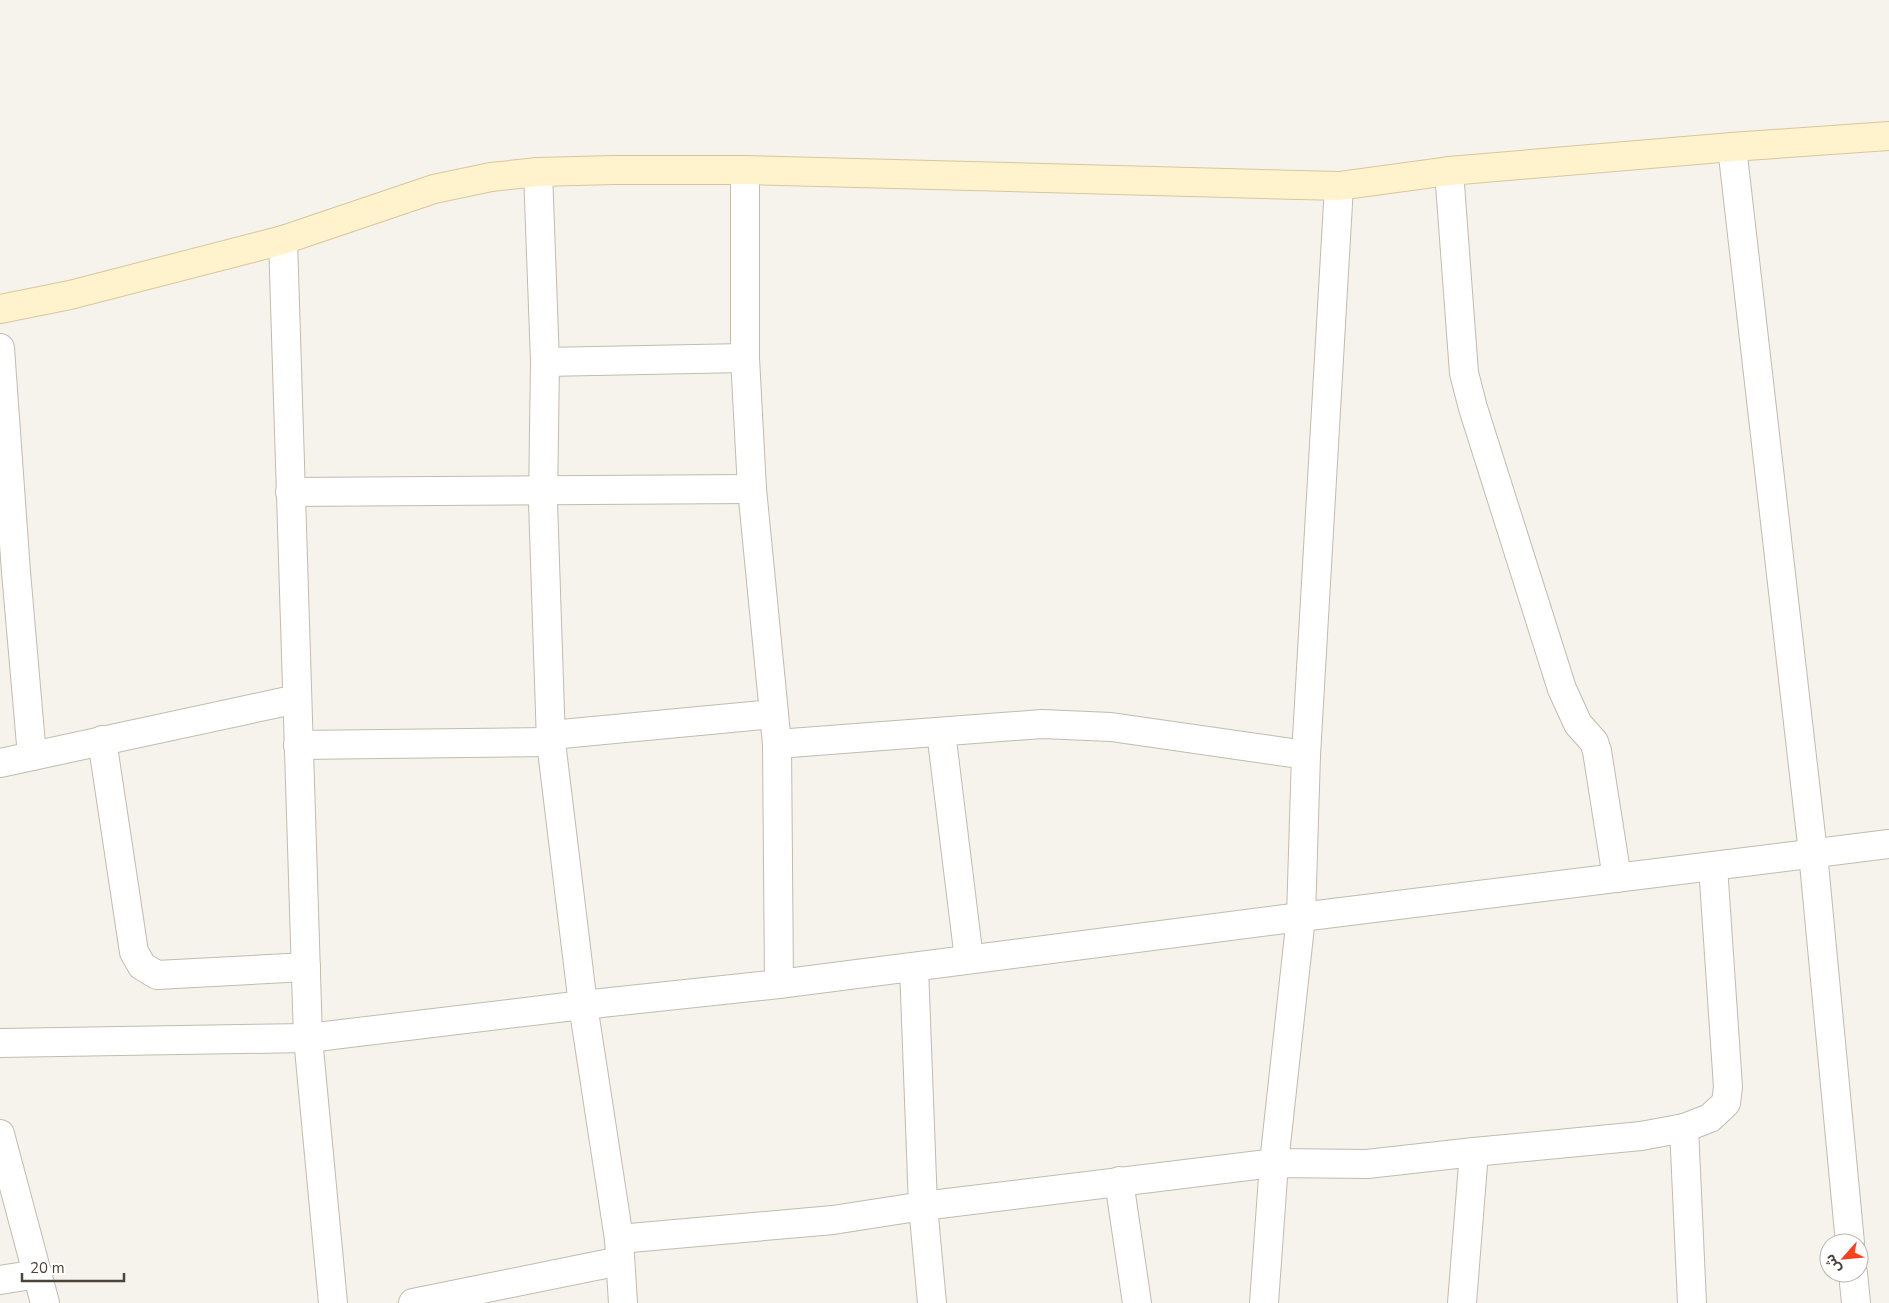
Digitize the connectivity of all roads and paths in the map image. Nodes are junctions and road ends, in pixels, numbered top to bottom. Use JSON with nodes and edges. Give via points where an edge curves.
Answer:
{"nodes":[{"id":1,"x":1889,"y":136,"type":"edge"},
{"id":2,"x":1732,"y":147,"type":"junction"},
{"id":3,"x":745,"y":170,"type":"junction"},
{"id":4,"x":1448,"y":171,"type":"junction"},
{"id":5,"x":538,"y":172,"type":"junction"},
{"id":6,"x":1339,"y":186,"type":"junction"},
{"id":7,"x":283,"y":240,"type":"junction"},
{"id":8,"x":0,"y":309,"type":"edge"},
{"id":9,"x":0,"y":348,"type":"edge"},
{"id":10,"x":745,"y":358,"type":"junction"},
{"id":11,"x":545,"y":362,"type":"junction"},
{"id":12,"x":544,"y":489,"type":"junction"},
{"id":13,"x":752,"y":489,"type":"junction"},
{"id":14,"x":290,"y":492,"type":"junction"},
{"id":15,"x":8,"y":574,"type":"edge"},
{"id":16,"x":297,"y":698,"type":"junction"},
{"id":17,"x":773,"y":714,"type":"junction"},
{"id":18,"x":941,"y":732,"type":"junction"},
{"id":19,"x":551,"y":739,"type":"junction"},
{"id":20,"x":102,"y":740,"type":"junction"},
{"id":21,"x":776,"y":744,"type":"junction"},
{"id":22,"x":298,"y":745,"type":"junction"},
{"id":23,"x":1306,"y":755,"type":"junction"},
{"id":24,"x":32,"y":756,"type":"junction"},
{"id":25,"x":0,"y":763,"type":"edge"},
{"id":26,"x":1889,"y":844,"type":"edge"},
{"id":27,"x":1813,"y":853,"type":"junction"},
{"id":28,"x":1713,"y":866,"type":"junction"},
{"id":29,"x":1617,"y":878,"type":"junction"},
{"id":30,"x":1302,"y":917,"type":"junction"},
{"id":31,"x":969,"y":959,"type":"junction"},
{"id":32,"x":306,"y":967,"type":"junction"},
{"id":33,"x":914,"y":967,"type":"junction"},
{"id":34,"x":779,"y":984,"type":"junction"},
{"id":35,"x":583,"y":1005,"type":"junction"},
{"id":36,"x":308,"y":1038,"type":"junction"},
{"id":37,"x":0,"y":1043,"type":"edge"},
{"id":38,"x":1684,"y":1128,"type":"junction"},
{"id":39,"x":0,"y":1134,"type":"edge"},
{"id":40,"x":1474,"y":1152,"type":"junction"},
{"id":41,"x":1274,"y":1163,"type":"junction"},
{"id":42,"x":1119,"y":1181,"type":"junction"},
{"id":43,"x":923,"y":1206,"type":"junction"},
{"id":44,"x":1849,"y":1233,"type":"edge"},
{"id":45,"x":620,"y":1250,"type":"junction"},
{"id":46,"x":38,"y":1274,"type":"junction"},
{"id":47,"x":0,"y":1280,"type":"edge"},
{"id":48,"x":1854,"y":1283,"type":"edge"},
{"id":49,"x":45,"y":1303,"type":"edge"},
{"id":50,"x":333,"y":1303,"type":"edge"},
{"id":51,"x":413,"y":1303,"type":"edge"},
{"id":52,"x":623,"y":1303,"type":"edge"},
{"id":53,"x":932,"y":1303,"type":"edge"},
{"id":54,"x":1137,"y":1303,"type":"edge"},
{"id":55,"x":1264,"y":1303,"type":"edge"},
{"id":56,"x":1462,"y":1303,"type":"edge"},
{"id":57,"x":1692,"y":1303,"type":"edge"},
{"id":58,"x":1856,"y":1303,"type":"edge"}],
"edges":[{"from":1,"to":2,"type":"street"},
{"from":2,"to":4,"type":"street"},
{"from":2,"to":27,"type":"street"},
{"from":3,"to":5,"type":"street"},
{"from":3,"to":6,"type":"street"},
{"from":3,"to":10,"type":"street"},
{"from":4,"to":6,"type":"street"},
{"from":4,"to":29,"type":"street","via":[[1464,373],[1472,408],[1562,689],[1578,724],[1594,742],[1597,751]]},
{"from":5,"to":7,"type":"street","via":[[491,177],[434,189]]},
{"from":5,"to":11,"type":"street"},
{"from":6,"to":23,"type":"street"},
{"from":7,"to":8,"type":"street","via":[[70,295]]},
{"from":7,"to":14,"type":"street"},
{"from":9,"to":15,"type":"street"},
{"from":10,"to":11,"type":"street"},
{"from":10,"to":13,"type":"street"},
{"from":11,"to":12,"type":"street"},
{"from":12,"to":13,"type":"street"},
{"from":12,"to":14,"type":"street"},
{"from":12,"to":19,"type":"street"},
{"from":13,"to":17,"type":"street"},
{"from":14,"to":16,"type":"street"},
{"from":15,"to":24,"type":"street"},
{"from":16,"to":20,"type":"street"},
{"from":16,"to":22,"type":"street"},
{"from":17,"to":19,"type":"street"},
{"from":17,"to":21,"type":"street"},
{"from":18,"to":21,"type":"street"},
{"from":18,"to":23,"type":"street","via":[[1042,724],[1111,727]]},
{"from":18,"to":31,"type":"street"},
{"from":19,"to":22,"type":"street"},
{"from":19,"to":35,"type":"street"},
{"from":20,"to":24,"type":"street"},
{"from":20,"to":32,"type":"street","via":[[134,952],[142,966],[157,975]]},
{"from":21,"to":34,"type":"street"},
{"from":22,"to":32,"type":"street"},
{"from":23,"to":30,"type":"street"},
{"from":24,"to":25,"type":"street"},
{"from":26,"to":27,"type":"street"},
{"from":27,"to":28,"type":"street"},
{"from":27,"to":44,"type":"street"},
{"from":28,"to":29,"type":"street"},
{"from":28,"to":38,"type":"street","via":[[1728,1087],[1726,1103],[1710,1118]]},
{"from":29,"to":30,"type":"street"},
{"from":30,"to":31,"type":"street"},
{"from":30,"to":41,"type":"street"},
{"from":31,"to":33,"type":"street"},
{"from":32,"to":36,"type":"street"},
{"from":33,"to":34,"type":"street"},
{"from":33,"to":43,"type":"street"},
{"from":34,"to":35,"type":"street"},
{"from":35,"to":36,"type":"street"},
{"from":35,"to":45,"type":"street"},
{"from":36,"to":37,"type":"street"},
{"from":36,"to":50,"type":"street"},
{"from":38,"to":40,"type":"street","via":[[1641,1136]]},
{"from":38,"to":57,"type":"street"},
{"from":39,"to":46,"type":"street"},
{"from":40,"to":41,"type":"street","via":[[1368,1164]]},
{"from":40,"to":56,"type":"street"},
{"from":41,"to":42,"type":"street"},
{"from":41,"to":55,"type":"street"},
{"from":42,"to":43,"type":"street"},
{"from":42,"to":54,"type":"street"},
{"from":43,"to":45,"type":"street"},
{"from":43,"to":53,"type":"street"},
{"from":45,"to":51,"type":"street"},
{"from":45,"to":52,"type":"street"},
{"from":46,"to":47,"type":"street"},
{"from":46,"to":49,"type":"street"},
{"from":48,"to":58,"type":"street"}]}
